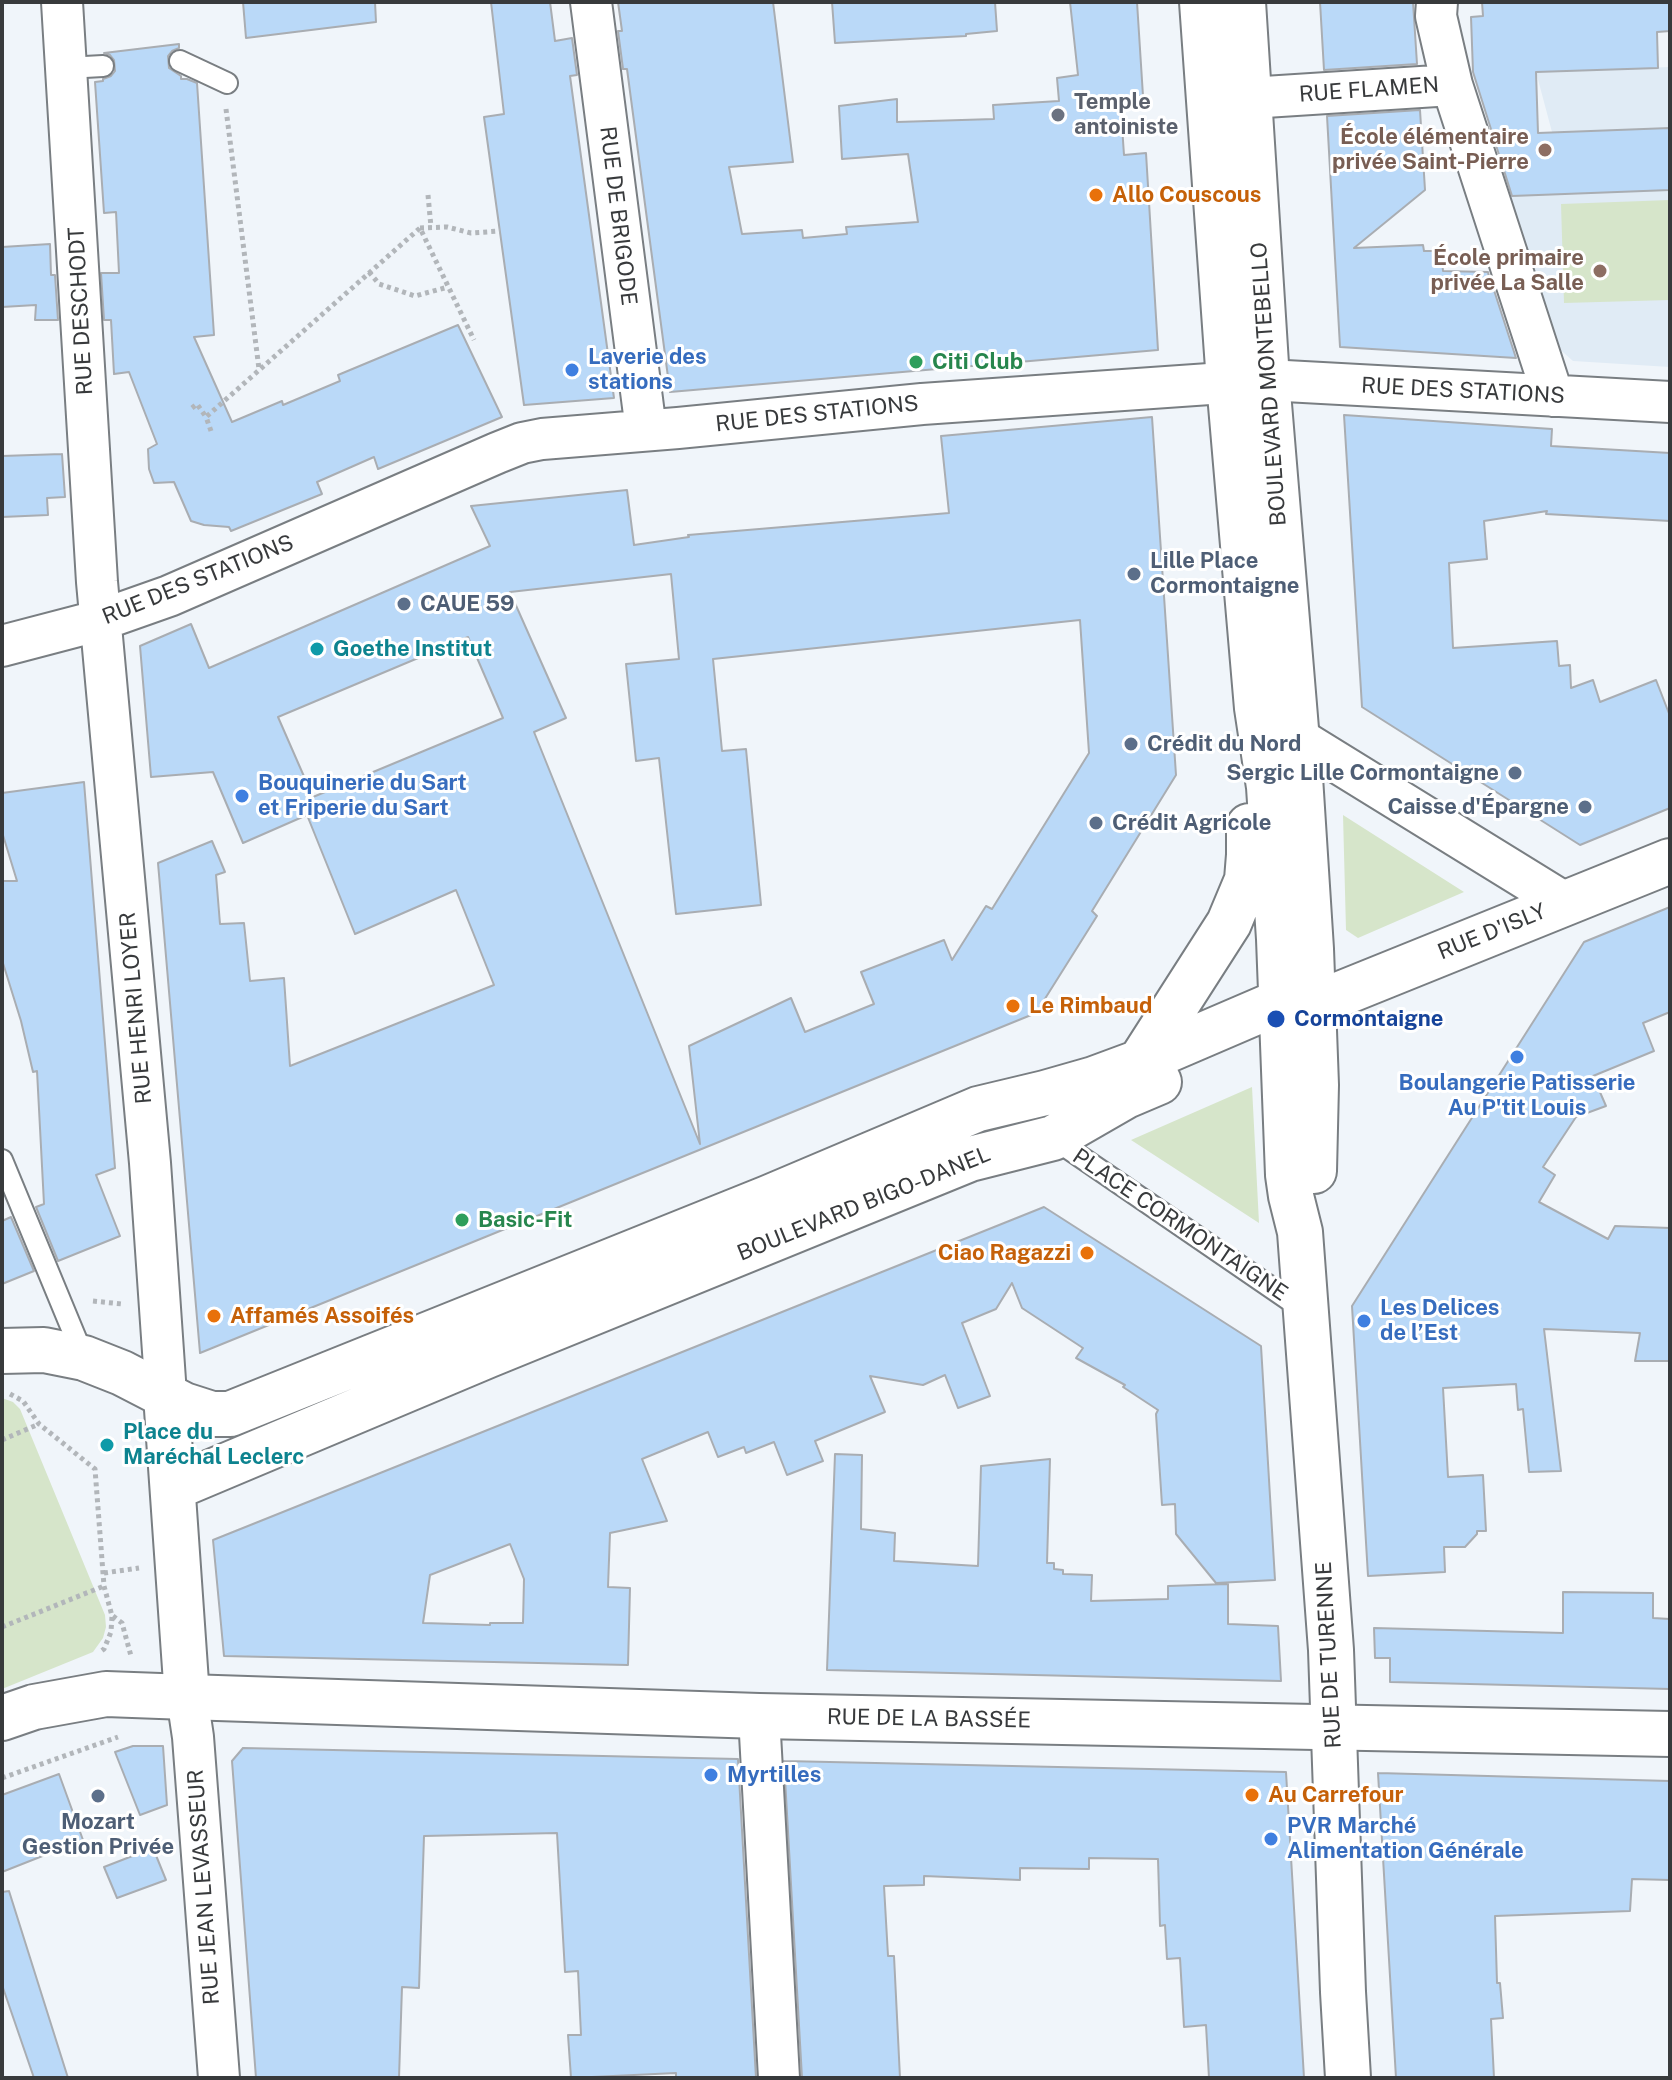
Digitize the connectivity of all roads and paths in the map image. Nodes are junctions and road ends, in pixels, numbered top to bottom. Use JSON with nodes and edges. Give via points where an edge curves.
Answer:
{"nodes":[{"id":1,"x":62,"y":2,"type":"edge"},
{"id":2,"x":591,"y":2,"type":"edge"},
{"id":3,"x":1202,"y":2,"type":"edge"},
{"id":4,"x":1243,"y":2,"type":"edge"},
{"id":5,"x":1437,"y":2,"type":"edge"},
{"id":6,"x":180,"y":61,"type":"dead end"},
{"id":7,"x":227,"y":83,"type":"dead end"},
{"id":8,"x":1452,"y":85,"type":"junction"},
{"id":9,"x":1249,"y":98,"type":"junction"},
{"id":10,"x":225,"y":105,"type":"dead end"},
{"id":11,"x":428,"y":195,"type":"dead end"},
{"id":12,"x":431,"y":227,"type":"junction"},
{"id":13,"x":420,"y":228,"type":"junction"},
{"id":14,"x":500,"y":231,"type":"dead end"},
{"id":15,"x":369,"y":272,"type":"junction"},
{"id":16,"x":448,"y":287,"type":"junction"},
{"id":17,"x":474,"y":340,"type":"dead end"},
{"id":18,"x":259,"y":370,"type":"junction"},
{"id":19,"x":1248,"y":381,"type":"junction"},
{"id":20,"x":1553,"y":396,"type":"junction"},
{"id":21,"x":1670,"y":402,"type":"edge"},
{"id":22,"x":192,"y":408,"type":"dead end"},
{"id":23,"x":206,"y":417,"type":"junction"},
{"id":24,"x":646,"y":430,"type":"junction"},
{"id":25,"x":211,"y":431,"type":"dead end"},
{"id":26,"x":101,"y":620,"type":"junction"},
{"id":27,"x":2,"y":646,"type":"edge"},
{"id":28,"x":1257,"y":708,"type":"junction"},
{"id":29,"x":1296,"y":737,"type":"junction"},
{"id":30,"x":1670,"y":861,"type":"edge"},
{"id":31,"x":1565,"y":903,"type":"junction"},
{"id":32,"x":1293,"y":1012,"type":"junction"},
{"id":33,"x":1140,"y":1062,"type":"junction"},
{"id":34,"x":1053,"y":1138,"type":"junction"},
{"id":35,"x":2,"y":1160,"type":"edge"},
{"id":36,"x":1306,"y":1311,"type":"junction"},
{"id":37,"x":2,"y":1351,"type":"edge"},
{"id":38,"x":84,"y":1358,"type":"junction"},
{"id":39,"x":2,"y":1392,"type":"edge"},
{"id":40,"x":166,"y":1395,"type":"junction"},
{"id":41,"x":39,"y":1424,"type":"junction"},
{"id":42,"x":2,"y":1440,"type":"edge"},
{"id":43,"x":173,"y":1488,"type":"junction"},
{"id":44,"x":104,"y":1586,"type":"junction"},
{"id":45,"x":112,"y":1616,"type":"dead end"},
{"id":46,"x":2,"y":1627,"type":"edge"},
{"id":47,"x":187,"y":1697,"type":"junction"},
{"id":48,"x":759,"y":1716,"type":"junction"},
{"id":49,"x":2,"y":1718,"type":"edge"},
{"id":50,"x":1333,"y":1728,"type":"junction"},
{"id":51,"x":1670,"y":1734,"type":"edge"},
{"id":52,"x":121,"y":1736,"type":"dead end"},
{"id":53,"x":2,"y":1778,"type":"edge"},
{"id":54,"x":219,"y":2078,"type":"edge"},
{"id":55,"x":779,"y":2078,"type":"edge"},
{"id":56,"x":1348,"y":2078,"type":"edge"}],
"edges":[{"from":1,"to":26,"type":"street","name":"RUE DESCHODT","via":[[85,67]]},
{"from":2,"to":24,"type":"street","name":"RUE DE BRIGODE"},
{"from":3,"to":19,"type":"main road","name":"BOULEVARD MONTEBELLO"},
{"from":4,"to":9,"type":"main road","name":"BOULEVARD MONTEBELLO"},
{"from":5,"to":8,"type":"street","name":"RUE FLAMEN"},
{"from":6,"to":7,"type":"lane"},
{"from":8,"to":9,"type":"street","name":"RUE FLAMEN"},
{"from":8,"to":20,"type":"street"},
{"from":9,"to":19,"type":"main road","name":"BOULEVARD MONTEBELLO"},
{"from":10,"to":18,"type":"path"},
{"from":11,"to":12,"type":"path"},
{"from":12,"to":13,"type":"path"},
{"from":12,"to":14,"type":"path"},
{"from":13,"to":15,"type":"path"},
{"from":13,"to":16,"type":"path"},
{"from":15,"to":16,"type":"path","via":[[379,284],[415,296]]},
{"from":15,"to":18,"type":"path"},
{"from":16,"to":17,"type":"path"},
{"from":18,"to":23,"type":"path"},
{"from":19,"to":20,"type":"street","name":"RUE DES STATIONS"},
{"from":19,"to":24,"type":"street","name":"RUE DES STATIONS"},
{"from":19,"to":28,"type":"main road","name":"BOULEVARD MONTEBELLO"},
{"from":19,"to":29,"type":"main road","name":"BOULEVARD MONTEBELLO"},
{"from":20,"to":21,"type":"street","name":"RUE DES STATIONS"},
{"from":22,"to":23,"type":"path","via":[[197,404]]},
{"from":23,"to":25,"type":"path"},
{"from":24,"to":26,"type":"street","name":"RUE DES STATIONS","via":[[522,443],[169,596]]},
{"from":26,"to":27,"type":"street","name":"RUE DES STATIONS"},
{"from":26,"to":40,"type":"street","name":"RUE HENRI LOYER"},
{"from":28,"to":32,"type":"main road","name":"BOULEVARD MONTEBELLO"},
{"from":28,"to":33,"type":"main road","via":[[1250,755],[1247,880],[1229,923]]},
{"from":29,"to":31,"type":"street"},
{"from":29,"to":32,"type":"main road","name":"BOULEVARD MONTEBELLO"},
{"from":30,"to":31,"type":"main road","name":"RUE D'ISLY"},
{"from":31,"to":32,"type":"main road","name":"RUE D'ISLY"},
{"from":32,"to":33,"type":"main road","name":"BOULEVARD BIGO-DANEL"},
{"from":32,"to":34,"type":"main road","name":"BOULEVARD BIGO-DANEL"},
{"from":32,"to":36,"type":"main road","name":"RUE DE TURENNE","via":[[1316,1085],[1316,1150],[1300,1232]]},
{"from":33,"to":40,"type":"main road","name":"BOULEVARD BIGO-DANEL","via":[[978,1109],[230,1414],[202,1412]]},
{"from":34,"to":36,"type":"lane","name":"PLACE CORMONTAIGNE"},
{"from":34,"to":43,"type":"main road","name":"BOULEVARD BIGO-DANEL","via":[[970,1159]]},
{"from":35,"to":38,"type":"lane"},
{"from":36,"to":50,"type":"main road","name":"RUE DE TURENNE"},
{"from":37,"to":38,"type":"main road","via":[[44,1350]]},
{"from":38,"to":40,"type":"main road"},
{"from":39,"to":41,"type":"path","via":[[23,1401]]},
{"from":40,"to":43,"type":"main road"},
{"from":41,"to":42,"type":"path"},
{"from":41,"to":44,"type":"path","via":[[95,1469]]},
{"from":43,"to":47,"type":"main road"},
{"from":44,"to":45,"type":"path"},
{"from":44,"to":46,"type":"path"},
{"from":47,"to":48,"type":"main road","name":"RUE DE LA BASSÉE"},
{"from":47,"to":49,"type":"main road","via":[[106,1694]]},
{"from":47,"to":54,"type":"street","name":"RUE JEAN LEVASSEUR"},
{"from":48,"to":50,"type":"main road","name":"RUE DE LA BASSÉE"},
{"from":48,"to":55,"type":"street"},
{"from":50,"to":51,"type":"main road","name":"RUE DE LA BASSÉE"},
{"from":50,"to":56,"type":"main road","name":"RUE DE TURENNE"},
{"from":52,"to":53,"type":"path"}]}
